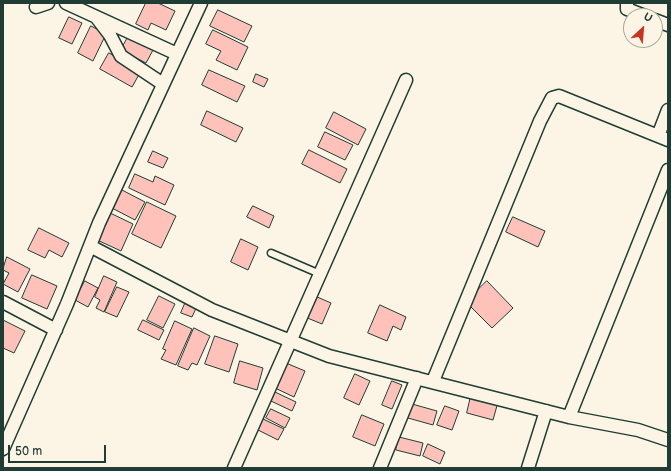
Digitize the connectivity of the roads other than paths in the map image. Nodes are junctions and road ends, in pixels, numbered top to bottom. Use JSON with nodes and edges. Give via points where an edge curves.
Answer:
{"nodes":[{"id":1,"x":48,"y":3,"type":"edge"},
{"id":2,"x":66,"y":3,"type":"edge"},
{"id":3,"x":201,"y":3,"type":"edge"},
{"id":4,"x":36,"y":7,"type":"dead end"},
{"id":5,"x":96,"y":18,"type":"junction"},
{"id":6,"x":177,"y":54,"type":"junction"},
{"id":7,"x":406,"y":80,"type":"dead end"},
{"id":8,"x":163,"y":84,"type":"junction"},
{"id":9,"x":668,"y":110,"type":"edge"},
{"id":10,"x":663,"y":138,"type":"edge"},
{"id":11,"x":668,"y":170,"type":"edge"},
{"id":12,"x":90,"y":246,"type":"junction"},
{"id":13,"x":271,"y":253,"type":"dead end"},
{"id":14,"x":320,"y":274,"type":"junction"},
{"id":15,"x":3,"y":302,"type":"edge"},
{"id":16,"x":56,"y":330,"type":"junction"},
{"id":17,"x":290,"y":342,"type":"junction"},
{"id":18,"x":417,"y":378,"type":"junction"},
{"id":19,"x":433,"y":381,"type":"junction"},
{"id":20,"x":546,"y":411,"type":"junction"},
{"id":21,"x":569,"y":417,"type":"junction"},
{"id":22,"x":668,"y":440,"type":"edge"},
{"id":23,"x":3,"y":449,"type":"edge"},
{"id":24,"x":234,"y":468,"type":"edge"},
{"id":25,"x":380,"y":468,"type":"edge"},
{"id":26,"x":528,"y":468,"type":"edge"}],
"edges":[{"from":1,"to":4,"type":"street"},
{"from":2,"to":5,"type":"street"},
{"from":3,"to":6,"type":"street"},
{"from":5,"to":6,"type":"street"},
{"from":5,"to":8,"type":"street","via":[[110,35],[121,56]]},
{"from":6,"to":8,"type":"street"},
{"from":7,"to":14,"type":"street"},
{"from":8,"to":12,"type":"street"},
{"from":9,"to":10,"type":"street"},
{"from":10,"to":19,"type":"street","via":[[558,96],[552,98],[540,121]]},
{"from":11,"to":21,"type":"street"},
{"from":12,"to":16,"type":"street"},
{"from":12,"to":17,"type":"street","via":[[212,310]]},
{"from":13,"to":14,"type":"lane"},
{"from":14,"to":17,"type":"street"},
{"from":15,"to":16,"type":"street"},
{"from":16,"to":23,"type":"street"},
{"from":17,"to":18,"type":"street","via":[[329,356]]},
{"from":17,"to":24,"type":"street"},
{"from":18,"to":19,"type":"street"},
{"from":18,"to":25,"type":"street"},
{"from":19,"to":20,"type":"street"},
{"from":20,"to":21,"type":"street"},
{"from":20,"to":26,"type":"street"},
{"from":21,"to":22,"type":"street","via":[[638,430]]}]}
